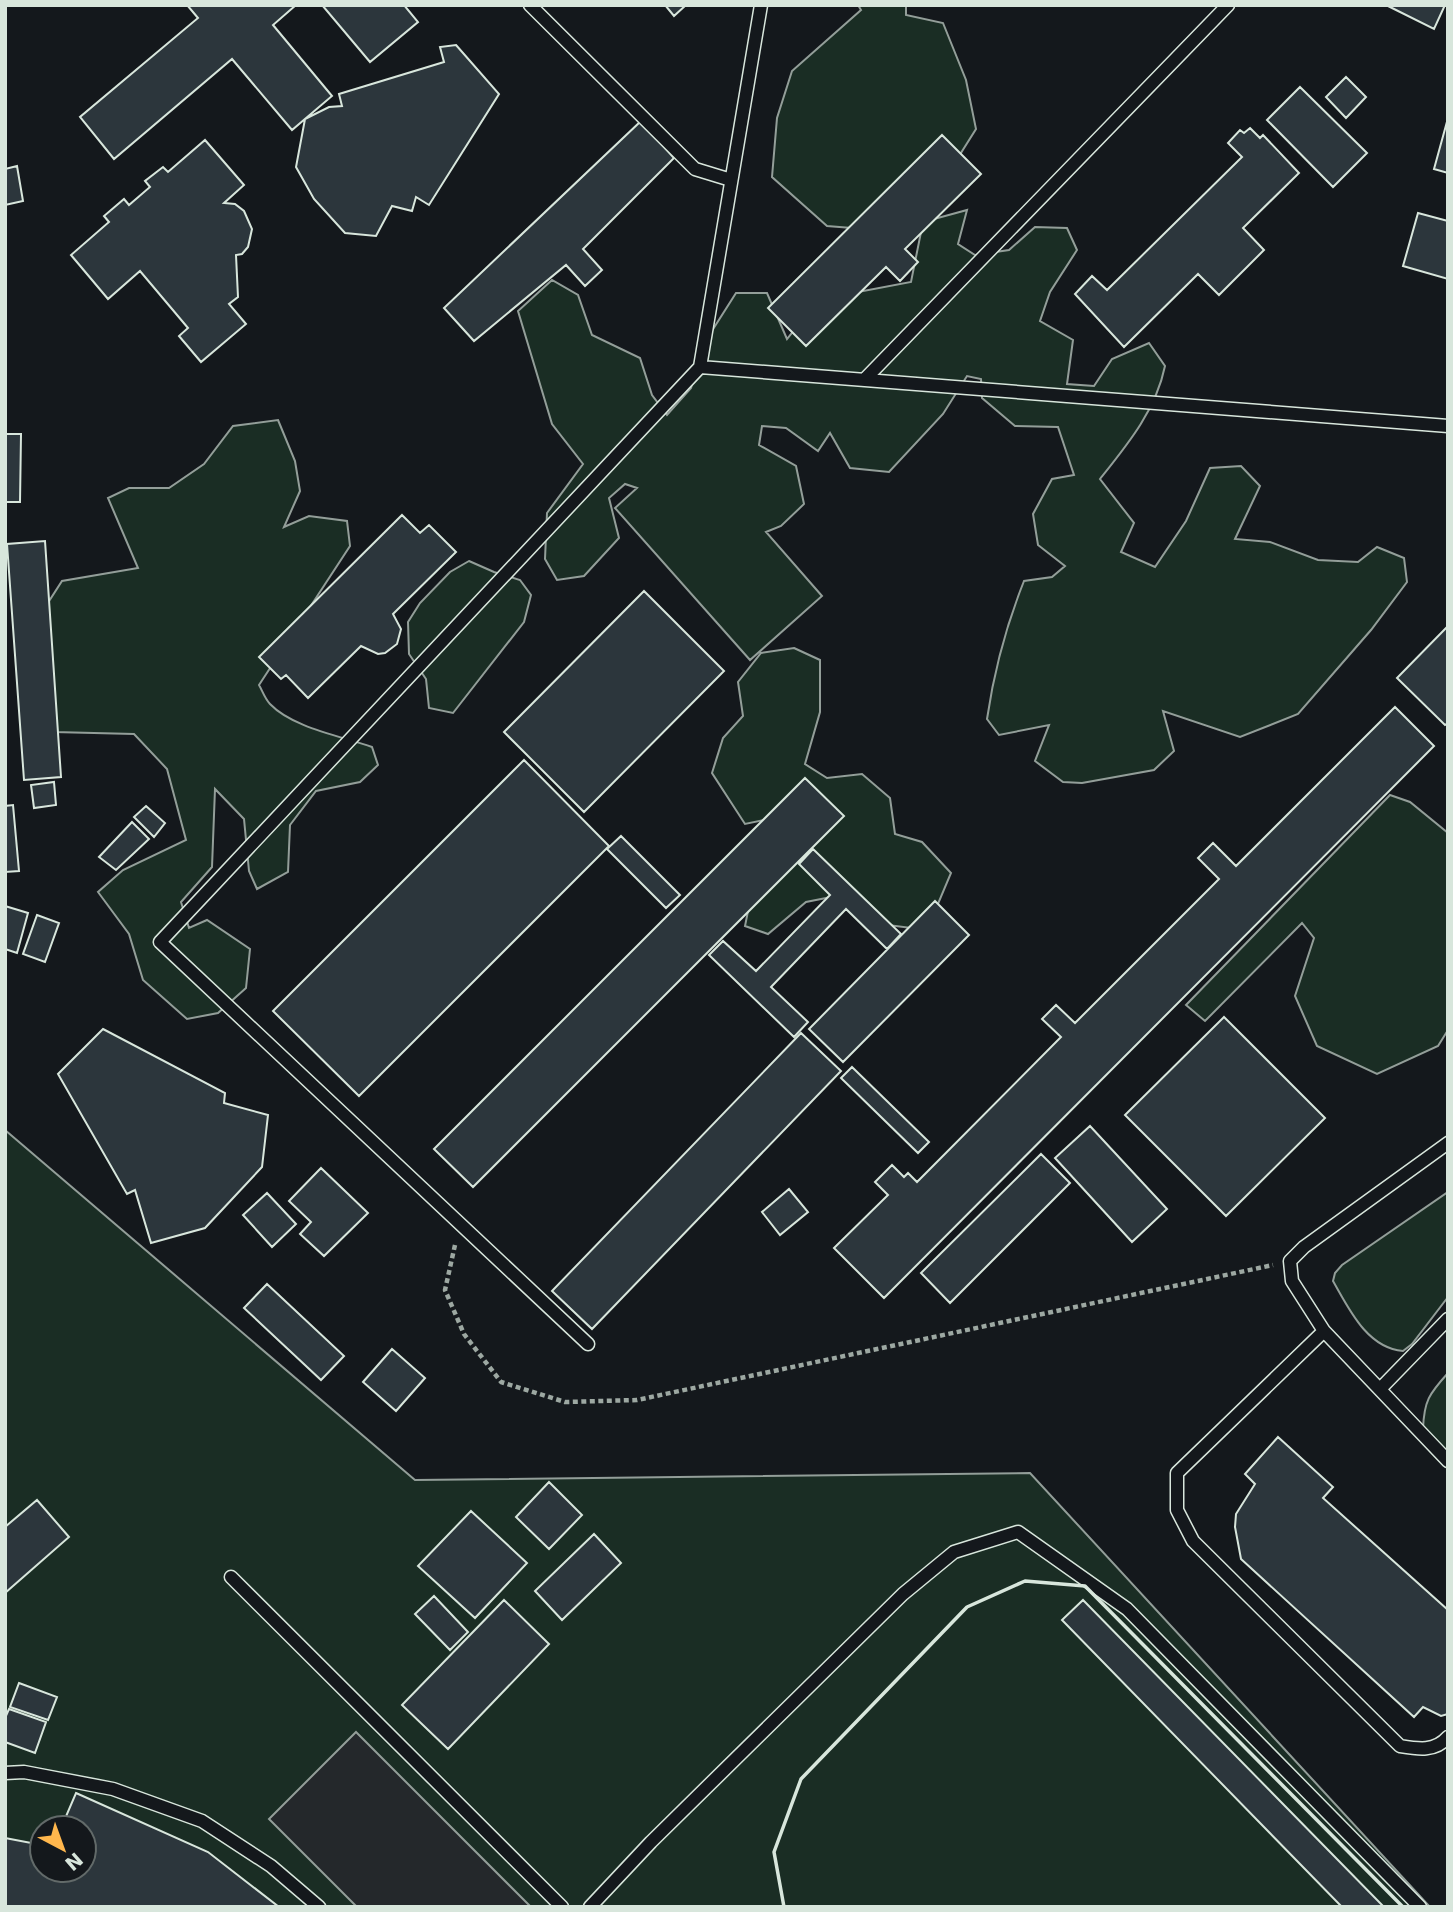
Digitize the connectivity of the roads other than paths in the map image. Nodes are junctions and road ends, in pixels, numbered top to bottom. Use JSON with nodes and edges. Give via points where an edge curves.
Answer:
{"nodes":[{"id":1,"x":530,"y":5,"type":"edge"},
{"id":2,"x":761,"y":5,"type":"edge"},
{"id":3,"x":1228,"y":5,"type":"edge"},
{"id":4,"x":731,"y":180,"type":"junction"},
{"id":5,"x":700,"y":367,"type":"junction"},
{"id":6,"x":864,"y":380,"type":"junction"},
{"id":7,"x":1448,"y":426,"type":"edge"},
{"id":8,"x":1448,"y":1143,"type":"edge"},
{"id":9,"x":1448,"y":1319,"type":"edge"},
{"id":10,"x":1324,"y":1331,"type":"junction"},
{"id":11,"x":588,"y":1345,"type":"dead end"},
{"id":12,"x":1380,"y":1390,"type":"junction"},
{"id":13,"x":1448,"y":1461,"type":"edge"},
{"id":14,"x":232,"y":1577,"type":"dead end"},
{"id":15,"x":1448,"y":1737,"type":"edge"},
{"id":16,"x":5,"y":1773,"type":"edge"},
{"id":17,"x":319,"y":1907,"type":"edge"},
{"id":18,"x":562,"y":1907,"type":"edge"},
{"id":19,"x":590,"y":1907,"type":"edge"},
{"id":20,"x":1420,"y":1907,"type":"edge"}],
"edges":[{"from":1,"to":4,"type":"lane","via":[[695,169]]},
{"from":2,"to":4,"type":"lane"},
{"from":3,"to":6,"type":"lane"},
{"from":4,"to":5,"type":"lane"},
{"from":5,"to":6,"type":"lane"},
{"from":5,"to":11,"type":"lane","via":[[160,942]]},
{"from":6,"to":7,"type":"lane"},
{"from":8,"to":10,"type":"lane","via":[[1290,1261],[1292,1281]]},
{"from":9,"to":12,"type":"lane"},
{"from":10,"to":12,"type":"lane"},
{"from":10,"to":15,"type":"lane","via":[[1177,1474],[1177,1510],[1194,1541],[1400,1745],[1421,1750]]},
{"from":12,"to":13,"type":"lane"},
{"from":14,"to":18,"type":"lane"},
{"from":16,"to":17,"type":"lane","via":[[113,1789],[202,1821],[271,1866]]},
{"from":19,"to":20,"type":"lane","via":[[903,1594],[954,1552],[1018,1532],[1127,1609]]}]}
